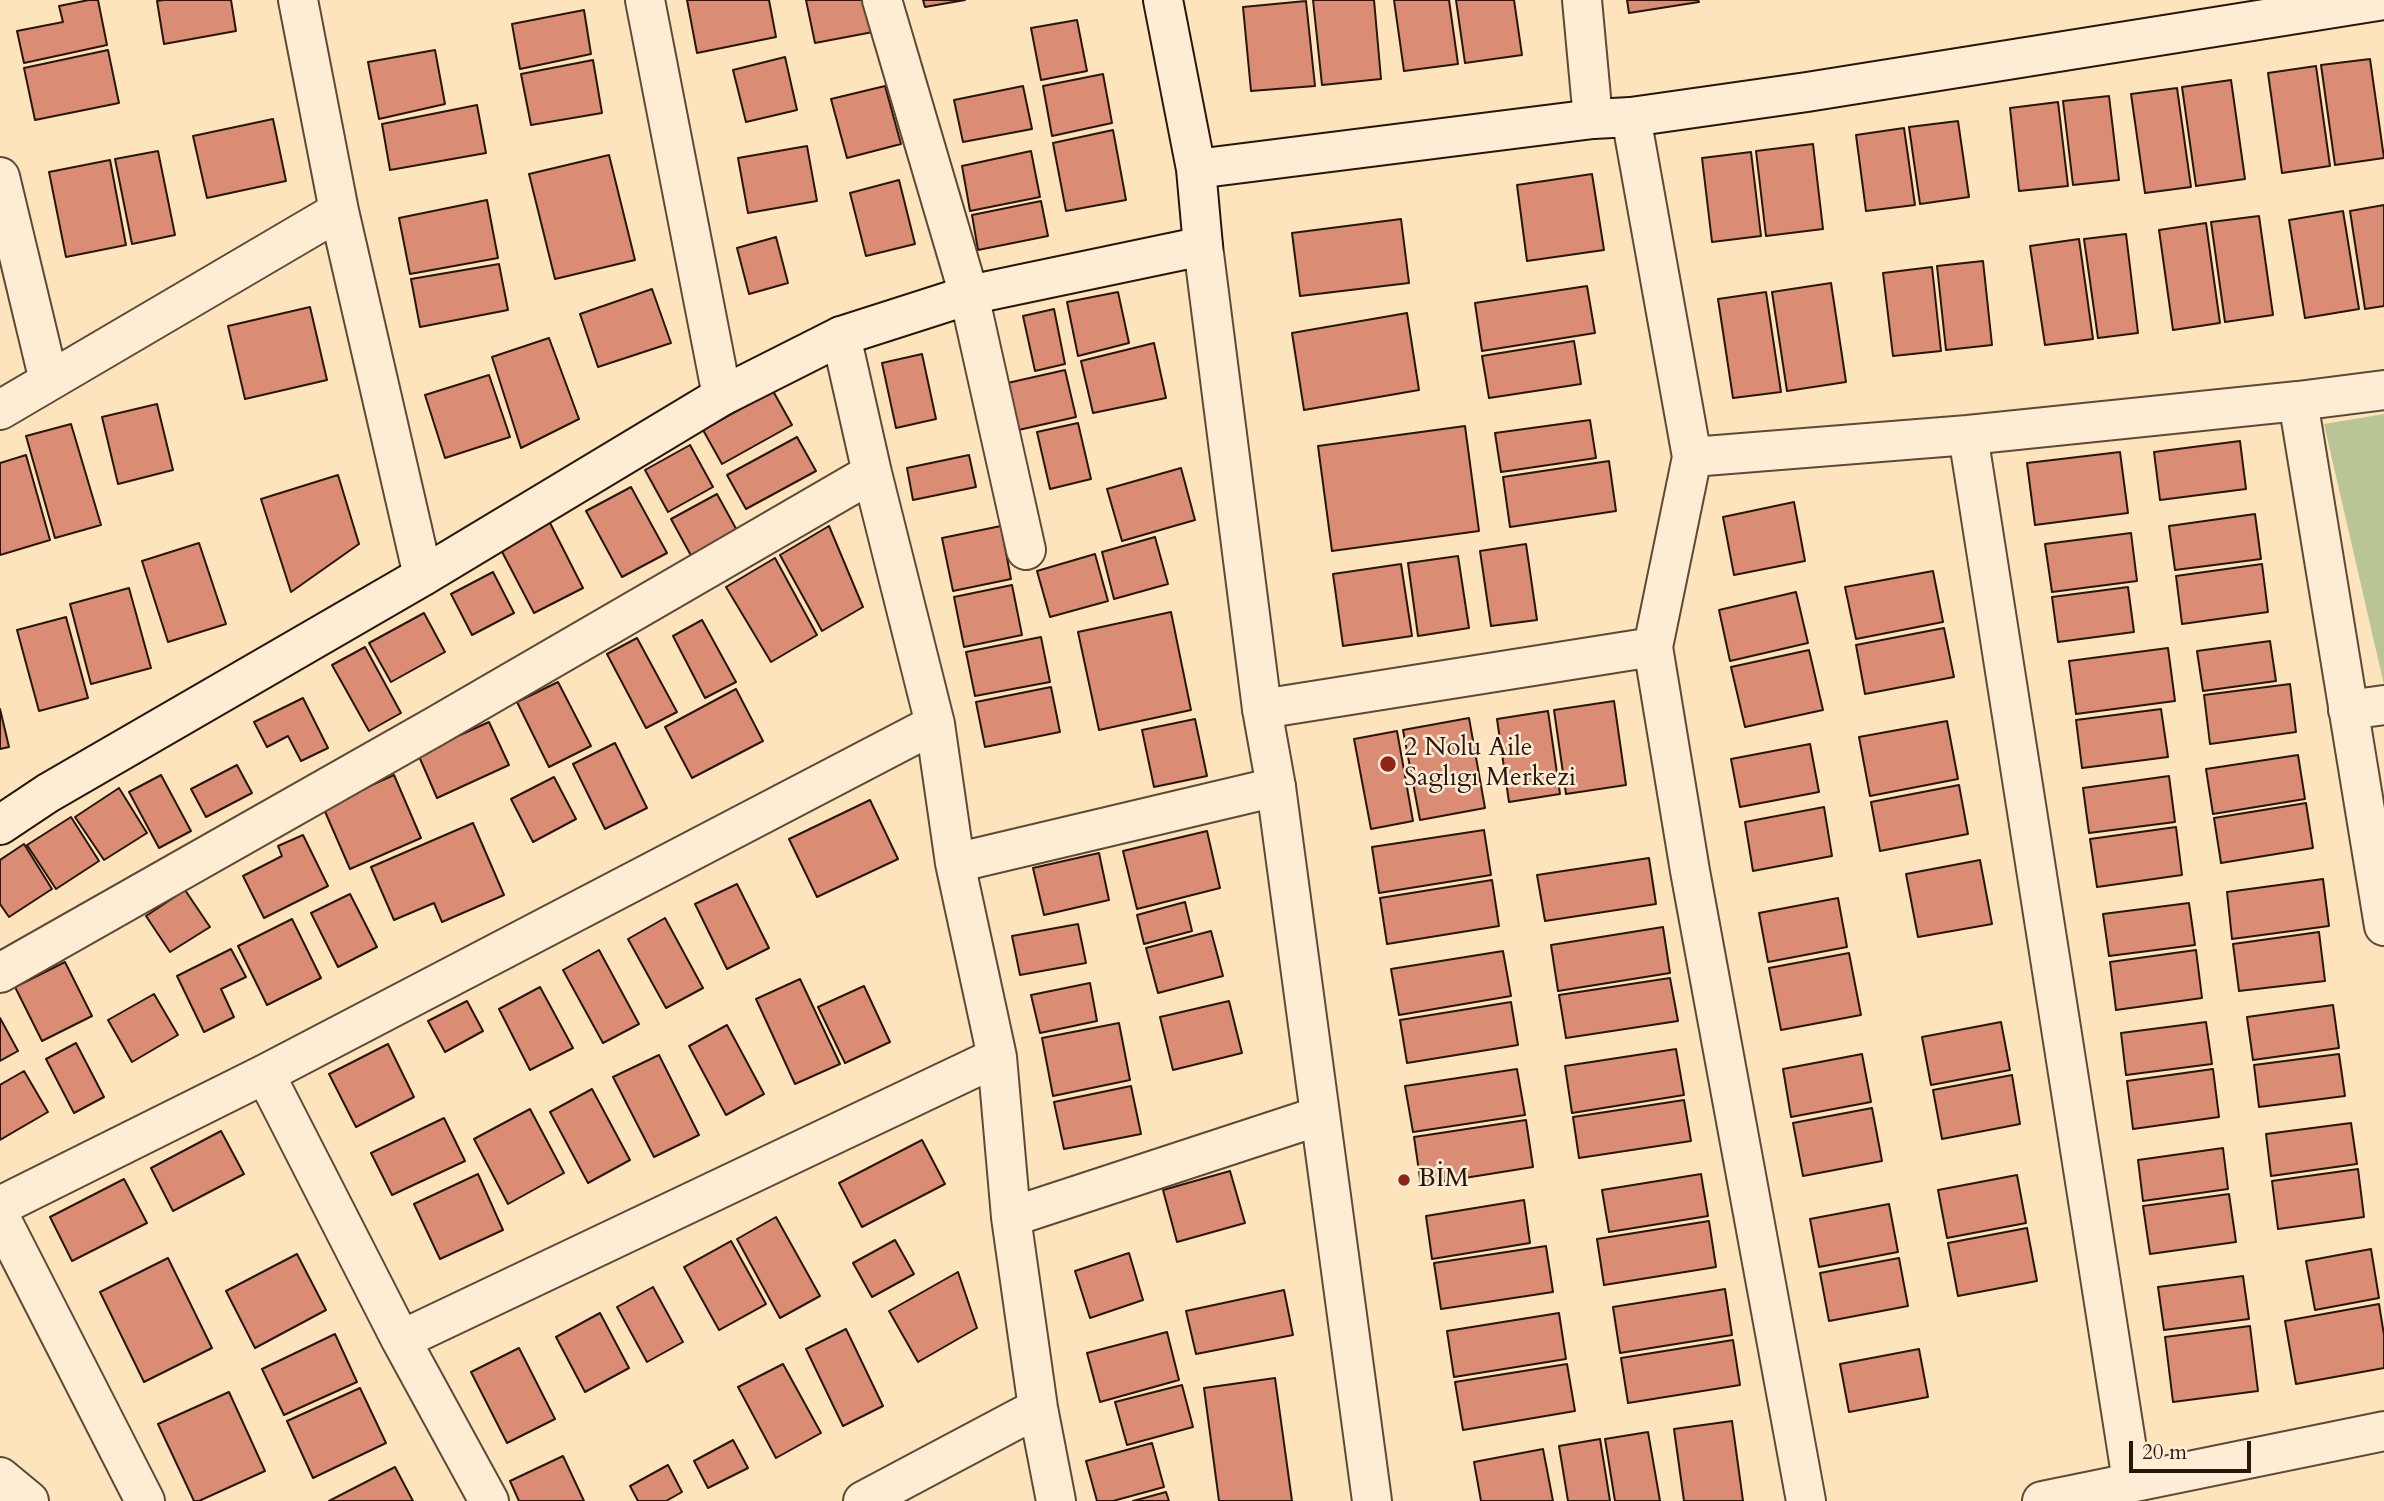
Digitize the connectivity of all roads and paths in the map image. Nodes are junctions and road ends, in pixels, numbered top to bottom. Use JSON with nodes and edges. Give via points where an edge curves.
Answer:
{"nodes":[{"id":1,"x":298,"y":0,"type":"edge"},
{"id":2,"x":645,"y":0,"type":"edge"},
{"id":3,"x":882,"y":0,"type":"edge"},
{"id":4,"x":1163,"y":0,"type":"edge"},
{"id":5,"x":1582,"y":0,"type":"edge"},
{"id":6,"x":2384,"y":0,"type":"edge"},
{"id":7,"x":1631,"y":117,"type":"junction"},
{"id":8,"x":1593,"y":119,"type":"junction"},
{"id":9,"x":1196,"y":169,"type":"junction"},
{"id":10,"x":0,"y":177,"type":"edge"},
{"id":11,"x":339,"y":211,"type":"junction"},
{"id":12,"x":1203,"y":246,"type":"junction"},
{"id":13,"x":969,"y":295,"type":"junction"},
{"id":14,"x":841,"y":336,"type":"junction"},
{"id":15,"x":49,"y":381,"type":"junction"},
{"id":16,"x":2384,"y":390,"type":"edge"},
{"id":17,"x":722,"y":396,"type":"junction"},
{"id":18,"x":2298,"y":401,"type":"junction"},
{"id":19,"x":0,"y":410,"type":"edge"},
{"id":20,"x":1968,"y":435,"type":"junction"},
{"id":21,"x":1692,"y":457,"type":"junction"},
{"id":22,"x":872,"y":473,"type":"junction"},
{"id":23,"x":1026,"y":550,"type":"dead end"},
{"id":24,"x":423,"y":576,"type":"junction"},
{"id":25,"x":1653,"y":648,"type":"junction"},
{"id":26,"x":2366,"y":708,"type":"edge"},
{"id":27,"x":1262,"y":709,"type":"junction"},
{"id":28,"x":935,"y":724,"type":"junction"},
{"id":29,"x":1276,"y":787,"type":"junction"},
{"id":30,"x":0,"y":825,"type":"edge"},
{"id":31,"x":955,"y":863,"type":"junction"},
{"id":32,"x":2384,"y":926,"type":"edge"},
{"id":33,"x":0,"y":973,"type":"edge"},
{"id":34,"x":997,"y":1057,"type":"junction"},
{"id":35,"x":265,"y":1074,"type":"junction"},
{"id":36,"x":1319,"y":1116,"type":"junction"},
{"id":37,"x":0,"y":1206,"type":"edge"},
{"id":38,"x":0,"y":1217,"type":"edge"},
{"id":39,"x":1011,"y":1217,"type":"junction"},
{"id":40,"x":401,"y":1340,"type":"junction"},
{"id":41,"x":1038,"y":1408,"type":"junction"},
{"id":42,"x":2384,"y":1431,"type":"edge"},
{"id":43,"x":0,"y":1476,"type":"edge"},
{"id":44,"x":2132,"y":1481,"type":"junction"},
{"id":45,"x":29,"y":1501,"type":"edge"},
{"id":46,"x":145,"y":1501,"type":"edge"},
{"id":47,"x":489,"y":1501,"type":"edge"},
{"id":48,"x":863,"y":1501,"type":"edge"},
{"id":49,"x":1056,"y":1501,"type":"edge"},
{"id":50,"x":1371,"y":1501,"type":"edge"},
{"id":51,"x":1806,"y":1501,"type":"edge"},
{"id":52,"x":2042,"y":1501,"type":"edge"}],
"edges":[{"from":1,"to":11,"type":"street"},
{"from":2,"to":17,"type":"street"},
{"from":3,"to":13,"type":"street"},
{"from":4,"to":9,"type":"street"},
{"from":5,"to":8,"type":"street"},
{"from":6,"to":7,"type":"street"},
{"from":7,"to":8,"type":"street"},
{"from":7,"to":21,"type":"street"},
{"from":8,"to":9,"type":"street"},
{"from":9,"to":12,"type":"street"},
{"from":10,"to":15,"type":"street"},
{"from":11,"to":15,"type":"street"},
{"from":11,"to":24,"type":"street"},
{"from":12,"to":13,"type":"street"},
{"from":12,"to":27,"type":"street"},
{"from":13,"to":14,"type":"street"},
{"from":13,"to":23,"type":"street"},
{"from":14,"to":17,"type":"street"},
{"from":14,"to":22,"type":"street"},
{"from":15,"to":19,"type":"street"},
{"from":16,"to":18,"type":"street"},
{"from":17,"to":24,"type":"street"},
{"from":18,"to":20,"type":"street"},
{"from":18,"to":26,"type":"street"},
{"from":20,"to":21,"type":"street"},
{"from":20,"to":44,"type":"street"},
{"from":21,"to":25,"type":"street"},
{"from":22,"to":28,"type":"street"},
{"from":22,"to":33,"type":"street"},
{"from":24,"to":30,"type":"street"},
{"from":25,"to":27,"type":"street"},
{"from":25,"to":51,"type":"street","via":[[1689,871]]},
{"from":26,"to":32,"type":"street"},
{"from":27,"to":29,"type":"street"},
{"from":28,"to":31,"type":"street"},
{"from":28,"to":35,"type":"street"},
{"from":29,"to":31,"type":"street"},
{"from":29,"to":36,"type":"street"},
{"from":31,"to":34,"type":"street"},
{"from":34,"to":39,"type":"street"},
{"from":34,"to":40,"type":"street"},
{"from":35,"to":37,"type":"street"},
{"from":35,"to":40,"type":"street"},
{"from":36,"to":39,"type":"street"},
{"from":36,"to":50,"type":"street"},
{"from":38,"to":46,"type":"street"},
{"from":39,"to":41,"type":"street"},
{"from":40,"to":47,"type":"street"},
{"from":41,"to":48,"type":"street"},
{"from":41,"to":49,"type":"street"},
{"from":42,"to":44,"type":"street"},
{"from":43,"to":45,"type":"street"},
{"from":44,"to":52,"type":"street"}]}
